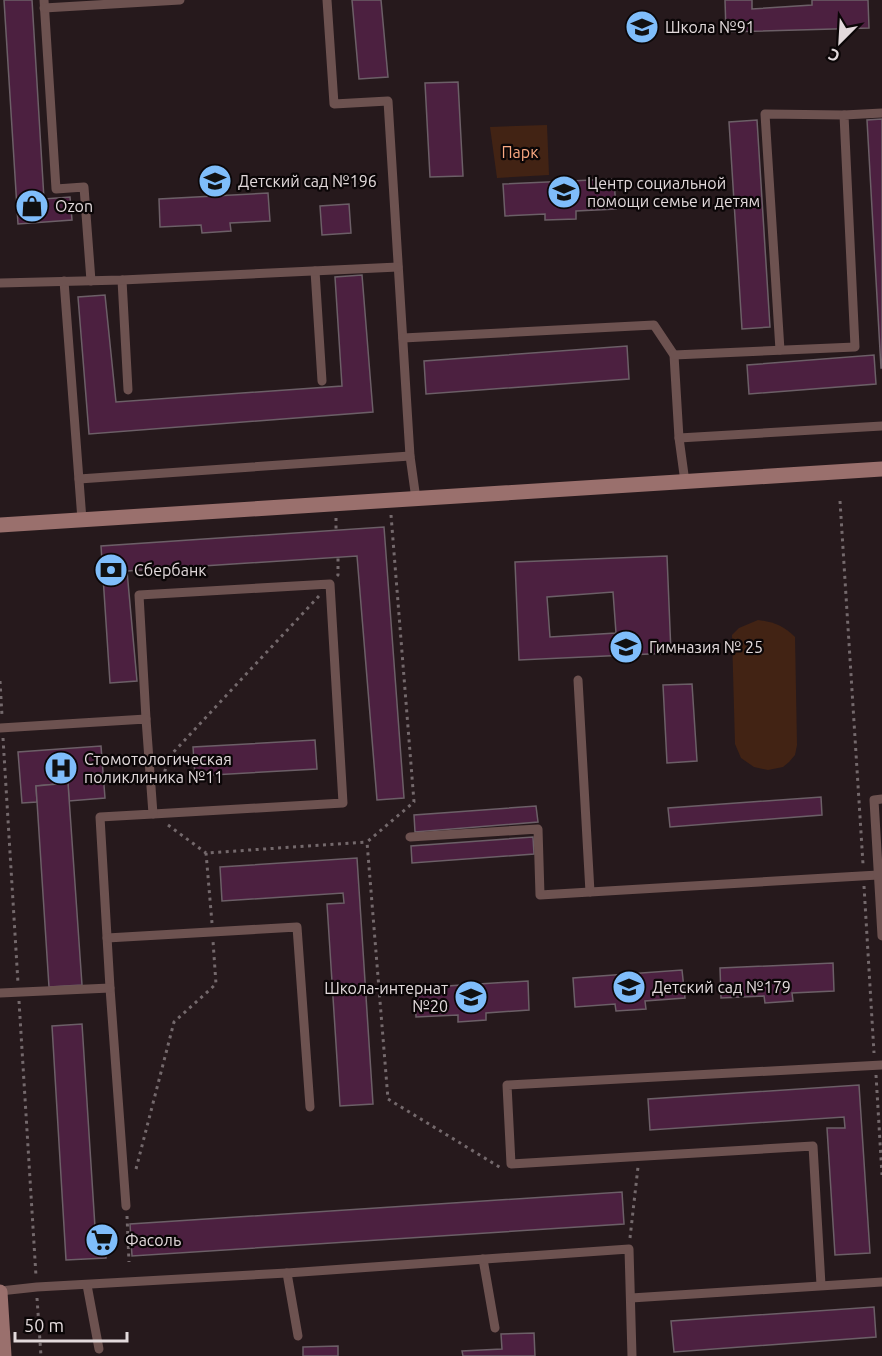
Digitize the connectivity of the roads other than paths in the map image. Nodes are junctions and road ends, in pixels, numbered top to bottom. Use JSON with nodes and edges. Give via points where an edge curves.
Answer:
{"nodes":[{"id":1,"x":180,"y":0,"type":"edge"},
{"id":2,"x":327,"y":0,"type":"edge"},
{"id":3,"x":44,"y":4,"type":"edge"},
{"id":4,"x":882,"y":113,"type":"edge"},
{"id":5,"x":844,"y":115,"type":"junction"},
{"id":6,"x":398,"y":267,"type":"junction"},
{"id":7,"x":315,"y":272,"type":"junction"},
{"id":8,"x":91,"y":280,"type":"junction"},
{"id":9,"x":122,"y":280,"type":"junction"},
{"id":10,"x":64,"y":281,"type":"junction"},
{"id":11,"x":0,"y":283,"type":"edge"},
{"id":12,"x":403,"y":338,"type":"junction"},
{"id":13,"x":780,"y":350,"type":"junction"},
{"id":14,"x":674,"y":355,"type":"junction"},
{"id":15,"x":321,"y":381,"type":"dead end"},
{"id":16,"x":128,"y":390,"type":"dead end"},
{"id":17,"x":882,"y":426,"type":"edge"},
{"id":18,"x":679,"y":438,"type":"junction"},
{"id":19,"x":410,"y":456,"type":"junction"},
{"id":20,"x":882,"y":469,"type":"edge"},
{"id":21,"x":79,"y":479,"type":"junction"},
{"id":22,"x":685,"y":482,"type":"junction"},
{"id":23,"x":416,"y":499,"type":"junction"},
{"id":24,"x":82,"y":520,"type":"junction"},
{"id":25,"x":0,"y":525,"type":"edge"},
{"id":26,"x":578,"y":680,"type":"dead end"},
{"id":27,"x":146,"y":719,"type":"junction"},
{"id":28,"x":1,"y":728,"type":"edge"},
{"id":29,"x":882,"y":799,"type":"edge"},
{"id":30,"x":153,"y":814,"type":"junction"},
{"id":31,"x":410,"y":837,"type":"dead end"},
{"id":32,"x":878,"y":875,"type":"junction"},
{"id":33,"x":590,"y":892,"type":"junction"},
{"id":34,"x":882,"y":936,"type":"edge"},
{"id":35,"x":107,"y":938,"type":"junction"},
{"id":36,"x":110,"y":988,"type":"junction"},
{"id":37,"x":0,"y":993,"type":"edge"},
{"id":38,"x":879,"y":1066,"type":"edge"},
{"id":39,"x":310,"y":1107,"type":"dead end"},
{"id":40,"x":126,"y":1206,"type":"road end"},
{"id":41,"x":483,"y":1259,"type":"junction"},
{"id":42,"x":287,"y":1274,"type":"junction"},
{"id":43,"x":882,"y":1282,"type":"edge"},
{"id":44,"x":87,"y":1285,"type":"junction"},
{"id":45,"x":821,"y":1285,"type":"junction"},
{"id":46,"x":0,"y":1292,"type":"edge"},
{"id":47,"x":631,"y":1298,"type":"junction"},
{"id":48,"x":495,"y":1328,"type":"dead end"},
{"id":49,"x":298,"y":1336,"type":"dead end"},
{"id":50,"x":99,"y":1349,"type":"dead end"},
{"id":51,"x":4,"y":1356,"type":"edge"},
{"id":52,"x":632,"y":1356,"type":"edge"}],
"edges":[{"from":1,"to":3,"type":"lane"},
{"from":2,"to":6,"type":"lane","via":[[334,104],[388,101]]},
{"from":3,"to":8,"type":"lane","via":[[56,189],[84,187]]},
{"from":4,"to":5,"type":"lane"},
{"from":5,"to":13,"type":"lane","via":[[855,346]]},
{"from":5,"to":13,"type":"lane","via":[[765,114]]},
{"from":6,"to":7,"type":"lane"},
{"from":6,"to":12,"type":"lane"},
{"from":7,"to":9,"type":"lane"},
{"from":7,"to":15,"type":"lane"},
{"from":8,"to":9,"type":"lane"},
{"from":8,"to":10,"type":"lane"},
{"from":9,"to":16,"type":"lane"},
{"from":10,"to":11,"type":"lane"},
{"from":10,"to":21,"type":"lane"},
{"from":12,"to":14,"type":"lane","via":[[654,325]]},
{"from":12,"to":19,"type":"lane"},
{"from":13,"to":14,"type":"lane"},
{"from":14,"to":18,"type":"lane"},
{"from":17,"to":18,"type":"lane"},
{"from":18,"to":22,"type":"lane"},
{"from":19,"to":21,"type":"lane"},
{"from":19,"to":23,"type":"lane"},
{"from":20,"to":22,"type":"street"},
{"from":21,"to":24,"type":"lane"},
{"from":22,"to":23,"type":"street"},
{"from":23,"to":24,"type":"street"},
{"from":24,"to":25,"type":"street"},
{"from":26,"to":33,"type":"lane"},
{"from":27,"to":28,"type":"lane"},
{"from":27,"to":30,"type":"lane"},
{"from":27,"to":30,"type":"lane","via":[[139,595],[330,584],[343,803]]},
{"from":29,"to":32,"type":"lane","via":[[874,800]]},
{"from":30,"to":35,"type":"lane","via":[[100,817]]},
{"from":31,"to":33,"type":"lane","via":[[538,829],[540,895]]},
{"from":32,"to":33,"type":"lane"},
{"from":32,"to":34,"type":"lane"},
{"from":35,"to":36,"type":"lane"},
{"from":35,"to":39,"type":"lane","via":[[297,927]]},
{"from":36,"to":37,"type":"lane"},
{"from":36,"to":40,"type":"lane"},
{"from":38,"to":45,"type":"lane","via":[[507,1085],[511,1164],[813,1146]]},
{"from":41,"to":42,"type":"lane"},
{"from":41,"to":47,"type":"lane","via":[[629,1249]]},
{"from":41,"to":48,"type":"lane"},
{"from":42,"to":44,"type":"lane"},
{"from":42,"to":49,"type":"lane"},
{"from":43,"to":45,"type":"lane"},
{"from":44,"to":46,"type":"lane"},
{"from":44,"to":50,"type":"lane"},
{"from":45,"to":47,"type":"lane"},
{"from":46,"to":51,"type":"street"},
{"from":47,"to":52,"type":"lane"}]}
